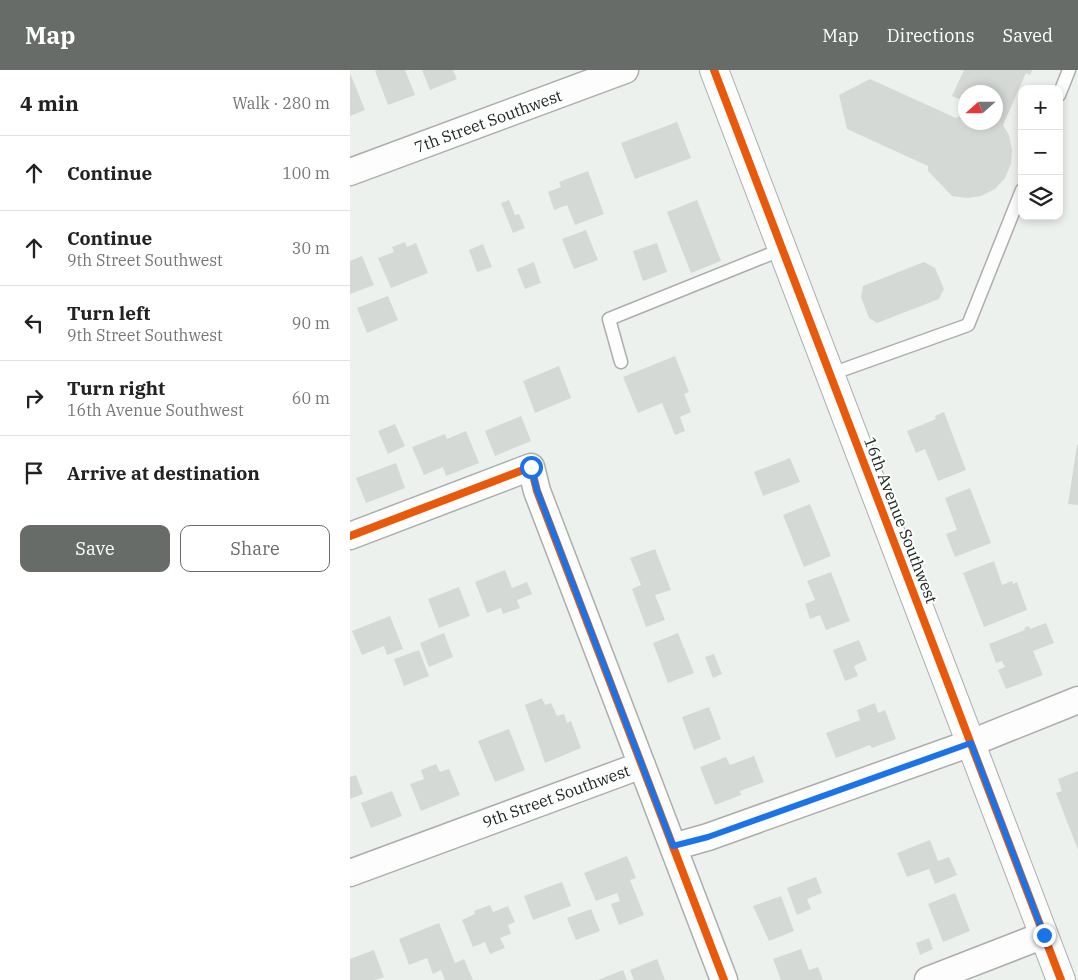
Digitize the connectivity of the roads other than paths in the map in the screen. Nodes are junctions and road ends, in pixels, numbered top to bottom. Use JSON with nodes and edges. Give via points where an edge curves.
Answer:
{"nodes":[{"id":1,"x":625,"y":70,"type":"edge"},
{"id":2,"x":714,"y":70,"type":"edge"},
{"id":3,"x":1069,"y":70,"type":"edge"},
{"id":4,"x":1063,"y":85,"type":"edge"},
{"id":5,"x":350,"y":172,"type":"edge"},
{"id":6,"x":1018,"y":200,"type":"edge"},
{"id":7,"x":783,"y":248,"type":"junction"},
{"id":8,"x":622,"y":362,"type":"dead end"},
{"id":9,"x":831,"y":374,"type":"junction"},
{"id":10,"x":350,"y":536,"type":"edge"},
{"id":11,"x":1078,"y":700,"type":"edge"},
{"id":12,"x":971,"y":743,"type":"junction"},
{"id":13,"x":642,"y":765,"type":"junction"},
{"id":14,"x":673,"y":846,"type":"junction"},
{"id":15,"x":350,"y":873,"type":"edge"},
{"id":16,"x":1044,"y":935,"type":"junction"},
{"id":17,"x":724,"y":980,"type":"edge"},
{"id":18,"x":928,"y":980,"type":"edge"},
{"id":19,"x":1061,"y":980,"type":"edge"}],
"edges":[{"from":1,"to":5,"type":"street","name":"7th Street Southwest"},
{"from":2,"to":7,"type":"street","name":"16th Avenue Southwest"},
{"from":3,"to":4,"type":"lane"},
{"from":6,"to":9,"type":"lane","via":[[968,325]]},
{"from":7,"to":8,"type":"lane","via":[[609,319]]},
{"from":7,"to":9,"type":"street","name":"16th Avenue Southwest"},
{"from":9,"to":12,"type":"street","name":"16th Avenue Southwest"},
{"from":10,"to":13,"type":"street","via":[[531,467]]},
{"from":11,"to":12,"type":"street"},
{"from":12,"to":14,"type":"street","via":[[708,837]]},
{"from":12,"to":16,"type":"street","name":"16th Avenue Southwest"},
{"from":13,"to":14,"type":"street","name":"9th Street Southwest"},
{"from":13,"to":15,"type":"street","name":"9th Street Southwest"},
{"from":14,"to":17,"type":"street","name":"9th Street Southwest"},
{"from":16,"to":18,"type":"street"},
{"from":16,"to":19,"type":"street","name":"16th Avenue Southwest"}]}
